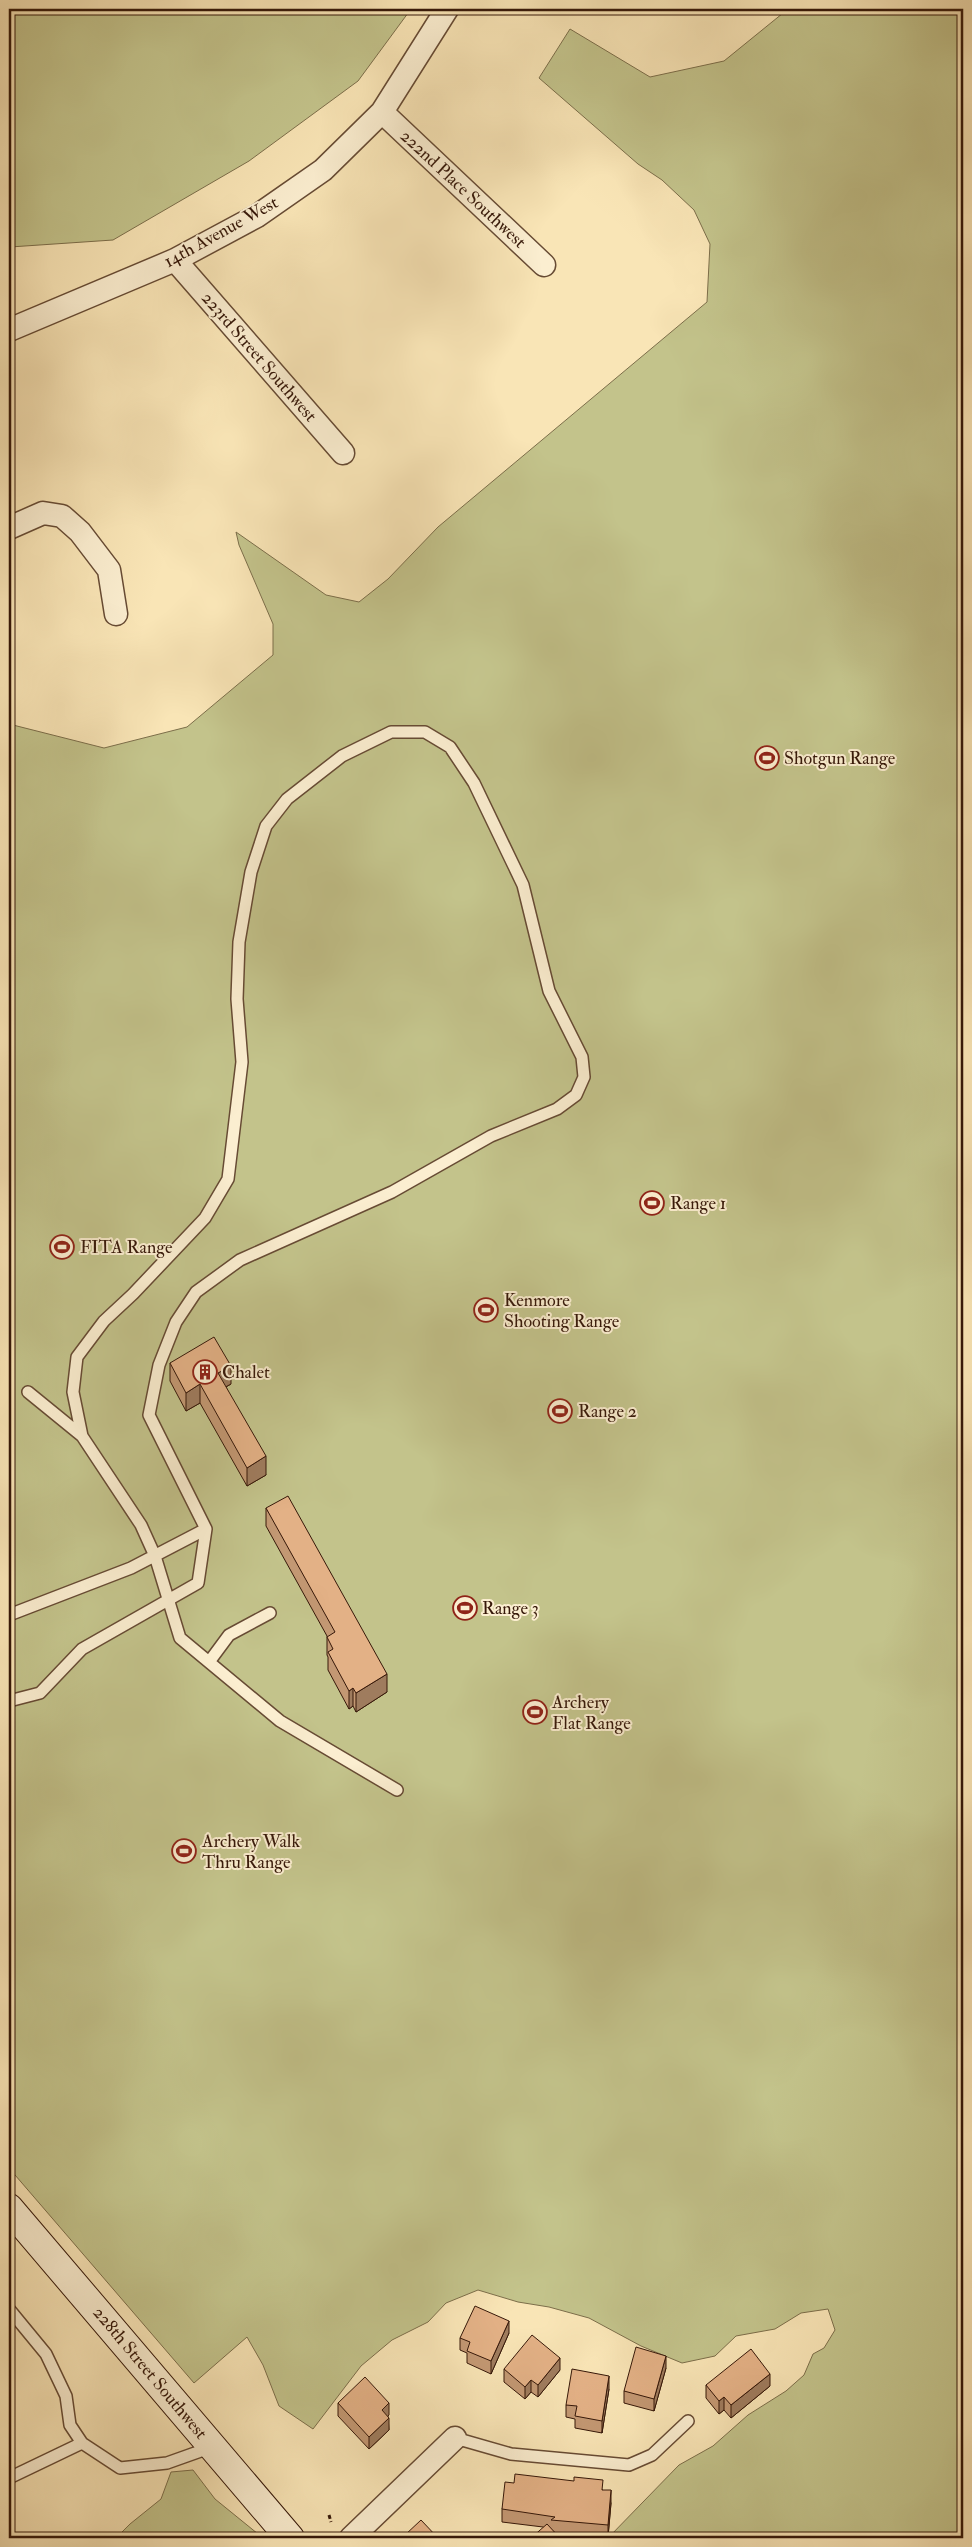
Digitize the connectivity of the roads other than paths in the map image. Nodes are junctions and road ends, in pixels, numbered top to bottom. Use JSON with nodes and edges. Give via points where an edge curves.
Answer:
{"nodes":[{"id":1,"x":447,"y":9,"type":"edge"},
{"id":2,"x":382,"y":112,"type":"junction"},
{"id":3,"x":175,"y":260,"type":"junction"},
{"id":4,"x":544,"y":265,"type":"dead end"},
{"id":5,"x":9,"y":330,"type":"edge"},
{"id":6,"x":343,"y":453,"type":"dead end"},
{"id":7,"x":9,"y":528,"type":"edge"},
{"id":8,"x":116,"y":614,"type":"dead end"},
{"id":9,"x":28,"y":1392,"type":"dead end"},
{"id":10,"x":82,"y":1436,"type":"junction"},
{"id":11,"x":206,"y":1529,"type":"junction"},
{"id":12,"x":156,"y":1556,"type":"junction"},
{"id":13,"x":168,"y":1600,"type":"junction"},
{"id":14,"x":270,"y":1613,"type":"dead end"},
{"id":15,"x":9,"y":1615,"type":"edge"},
{"id":16,"x":209,"y":1662,"type":"junction"},
{"id":17,"x":9,"y":1701,"type":"edge"},
{"id":18,"x":397,"y":1790,"type":"dead end"},
{"id":19,"x":9,"y":2208,"type":"edge"},
{"id":20,"x":9,"y":2309,"type":"edge"},
{"id":21,"x":688,"y":2421,"type":"dead end"},
{"id":22,"x":455,"y":2438,"type":"joint"},
{"id":23,"x":82,"y":2443,"type":"junction"},
{"id":24,"x":213,"y":2447,"type":"junction"},
{"id":25,"x":9,"y":2478,"type":"edge"},
{"id":26,"x":290,"y":2538,"type":"edge"},
{"id":27,"x":351,"y":2538,"type":"edge"}],
"edges":[{"from":1,"to":2,"type":"street","name":"14th Avenue West"},
{"from":2,"to":3,"type":"street","name":"14th Avenue West","via":[[323,170],[257,216]]},
{"from":2,"to":4,"type":"street","name":"222nd Place Southwest"},
{"from":3,"to":5,"type":"street","name":"14th Avenue West"},
{"from":3,"to":6,"type":"street","name":"223rd Street Southwest"},
{"from":7,"to":8,"type":"street","via":[[43,513],[62,516],[80,532],[108,570]]},
{"from":9,"to":10,"type":"lane"},
{"from":10,"to":11,"type":"lane","via":[[73,1392],[78,1357],[104,1321],[205,1218],[228,1180],[242,1062],[237,999],[239,942],[251,872],[266,826],[287,799],[342,756],[391,732],[425,732],[450,747],[474,783],[523,885],[549,991],[582,1057],[584,1077],[576,1095],[557,1109],[491,1136],[392,1192],[240,1260],[196,1292],[176,1322],[159,1364],[149,1415]]},
{"from":10,"to":12,"type":"lane","via":[[141,1525]]},
{"from":11,"to":12,"type":"lane"},
{"from":11,"to":13,"type":"lane","via":[[198,1583]]},
{"from":12,"to":13,"type":"lane"},
{"from":12,"to":15,"type":"lane"},
{"from":13,"to":16,"type":"lane","via":[[180,1638]]},
{"from":13,"to":17,"type":"lane","via":[[82,1649],[40,1693]]},
{"from":14,"to":16,"type":"lane","via":[[229,1635]]},
{"from":16,"to":18,"type":"lane","via":[[280,1721]]},
{"from":19,"to":24,"type":"main road","name":"228th Street Southwest"},
{"from":20,"to":23,"type":"lane","via":[[46,2354],[66,2396],[70,2425]]},
{"from":21,"to":22,"type":"lane","via":[[652,2455],[629,2466],[512,2454]]},
{"from":22,"to":27,"type":"street"},
{"from":23,"to":24,"type":"lane","via":[[120,2468],[167,2463]]},
{"from":23,"to":25,"type":"lane"},
{"from":24,"to":26,"type":"main road","name":"228th Street Southwest"}]}
